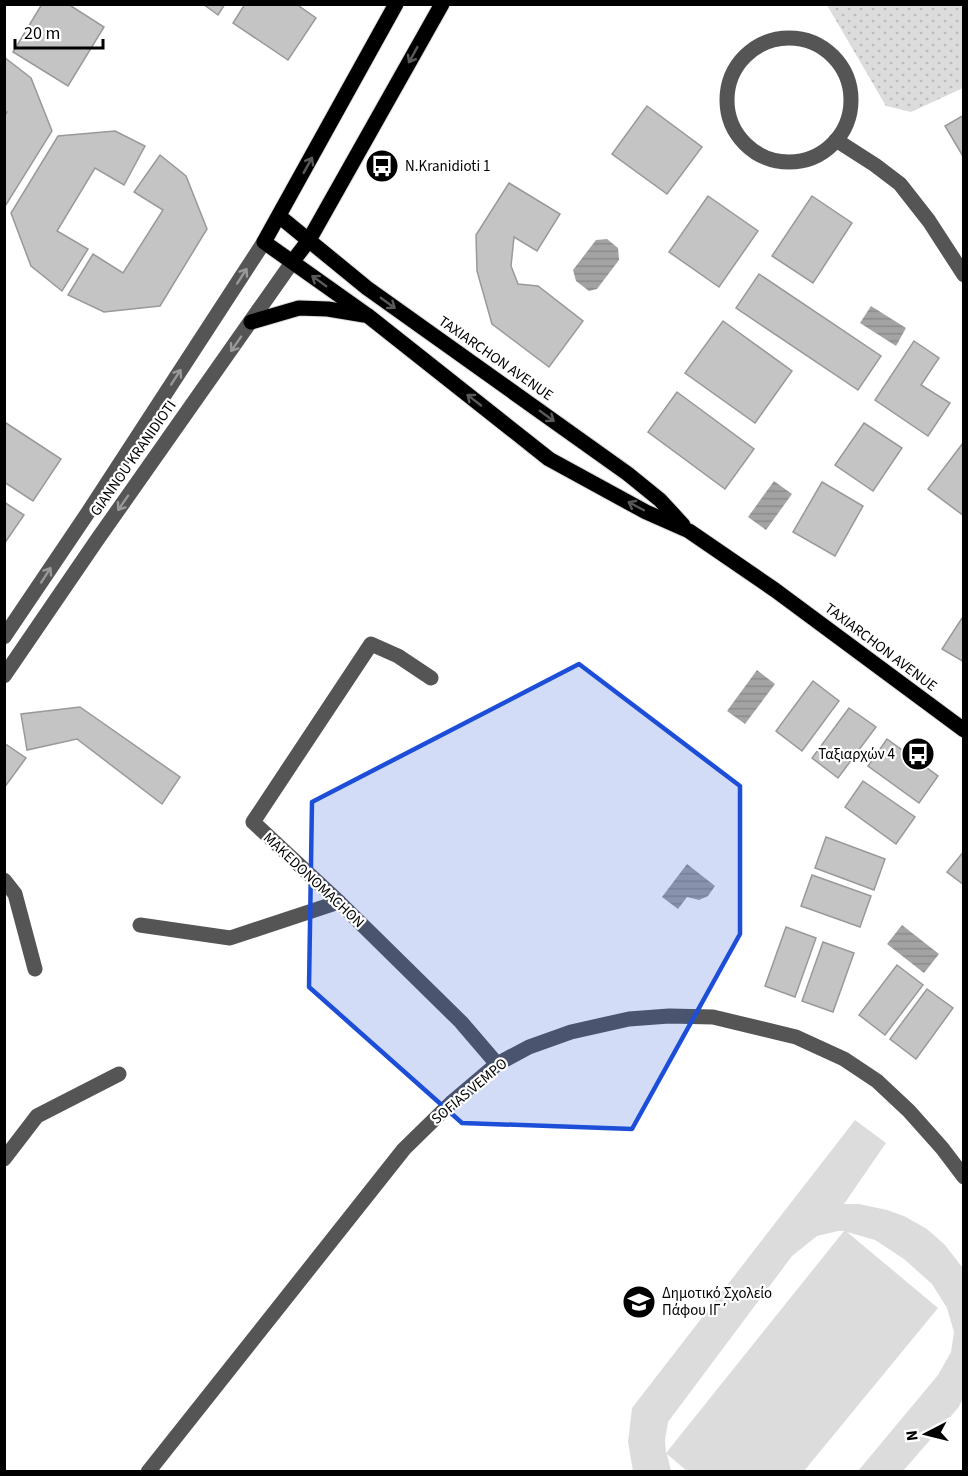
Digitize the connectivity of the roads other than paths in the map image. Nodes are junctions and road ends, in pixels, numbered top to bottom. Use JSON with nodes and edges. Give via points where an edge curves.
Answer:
{"nodes":[{"id":1,"x":396,"y":4,"type":"edge"},
{"id":2,"x":442,"y":4,"type":"edge"},
{"id":3,"x":836,"y":140,"type":"junction"},
{"id":4,"x":279,"y":216,"type":"junction"},
{"id":5,"x":309,"y":240,"type":"junction"},
{"id":6,"x":264,"y":242,"type":"junction"},
{"id":7,"x":293,"y":261,"type":"junction"},
{"id":8,"x":963,"y":274,"type":"edge"},
{"id":9,"x":367,"y":315,"type":"junction"},
{"id":10,"x":251,"y":322,"type":"junction"},
{"id":11,"x":689,"y":531,"type":"junction"},
{"id":12,"x":9,"y":621,"type":"edge"},
{"id":13,"x":4,"y":637,"type":"edge"},
{"id":14,"x":33,"y":637,"type":"junction"},
{"id":15,"x":4,"y":676,"type":"edge"},
{"id":16,"x":431,"y":678,"type":"dead end"},
{"id":17,"x":963,"y":730,"type":"edge"},
{"id":18,"x":4,"y":880,"type":"edge"},
{"id":19,"x":339,"y":902,"type":"junction"},
{"id":20,"x":140,"y":925,"type":"dead end"},
{"id":21,"x":35,"y":969,"type":"dead end"},
{"id":22,"x":496,"y":1064,"type":"junction"},
{"id":23,"x":119,"y":1074,"type":"dead end"},
{"id":24,"x":4,"y":1159,"type":"edge"},
{"id":25,"x":963,"y":1177,"type":"edge"},
{"id":26,"x":148,"y":1472,"type":"edge"}],
"edges":[{"from":4,"to":1,"type":"main road","one_way":true},
{"from":2,"to":5,"type":"main road","one_way":true},
{"from":3,"to":3,"type":"street","via":[[819,154],[788,162],[767,158],[748,147],[734,129],[727,106],[729,81],[741,60],[760,45],[783,38],[808,40],[829,52],[844,71],[851,94],[848,118]]},
{"from":3,"to":8,"type":"street","via":[[900,184],[929,220]]},
{"from":4,"to":5,"type":"main road","name":"TAXIARCHON AVENUE"},
{"from":4,"to":6,"type":"main road"},
{"from":5,"to":7,"type":"main road"},
{"from":5,"to":11,"type":"main road","name":"TAXIARCHON AVENUE","one_way":true,"via":[[366,288],[628,474]]},
{"from":6,"to":7,"type":"main road","name":"TAXIARCHON AVENUE"},
{"from":12,"to":6,"type":"street","name":"GIANNOU KRANIDIOTI","one_way":true},
{"from":9,"to":7,"type":"main road","name":"TAXIARCHON AVENUE","one_way":true},
{"from":7,"to":10,"type":"street","name":"GIANNOU KRANIDIOTI"},
{"from":9,"to":10,"type":"main road","via":[[299,308]]},
{"from":11,"to":9,"type":"main road","name":"TAXIARCHON AVENUE","one_way":true,"via":[[549,459]]},
{"from":10,"to":14,"type":"street","name":"GIANNOU KRANIDIOTI","one_way":true},
{"from":11,"to":17,"type":"main road","name":"TAXIARCHON AVENUE"},
{"from":12,"to":13,"type":"street","name":"GIANNOU KRANIDIOTI"},
{"from":12,"to":14,"type":"street"},
{"from":14,"to":15,"type":"street","name":"GIANNOU KRANIDIOTI"},
{"from":16,"to":19,"type":"street","name":"MAKEDONOMACHON","via":[[371,644],[253,822]]},
{"from":18,"to":21,"type":"street","via":[[15,894]]},
{"from":19,"to":20,"type":"street","via":[[230,938]]},
{"from":19,"to":22,"type":"street","name":"MAKEDONOMACHON","via":[[461,1022]]},
{"from":22,"to":25,"type":"street","name":"SOFIAS VEMPO","via":[[571,1032],[629,1019],[713,1017],[750,1025],[796,1037],[844,1059],[877,1081],[909,1111]]},
{"from":22,"to":26,"type":"street","name":"SOFIAS VEMPO","via":[[404,1149]]},
{"from":23,"to":24,"type":"street","via":[[37,1116]]}]}
